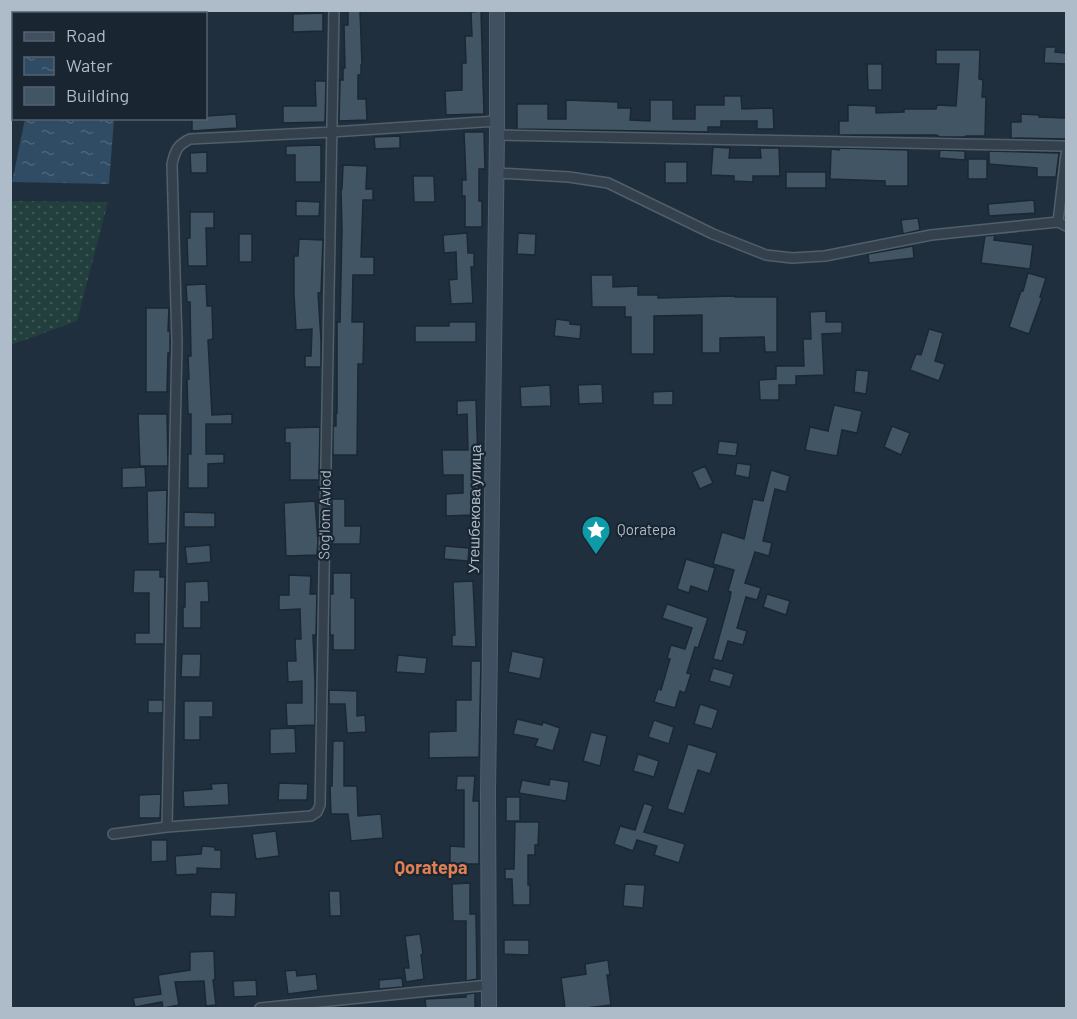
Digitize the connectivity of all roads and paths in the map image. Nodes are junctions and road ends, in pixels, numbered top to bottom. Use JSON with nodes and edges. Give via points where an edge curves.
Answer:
{"nodes":[{"id":1,"x":334,"y":10,"type":"edge"},
{"id":2,"x":497,"y":10,"type":"edge"},
{"id":3,"x":497,"y":128,"type":"junction"},
{"id":4,"x":332,"y":132,"type":"junction"},
{"id":5,"x":1066,"y":147,"type":"edge"},
{"id":6,"x":1066,"y":154,"type":"edge"},
{"id":7,"x":497,"y":172,"type":"junction"},
{"id":8,"x":1062,"y":224,"type":"edge"},
{"id":9,"x":167,"y":827,"type":"junction"},
{"id":10,"x":113,"y":834,"type":"dead end"},
{"id":11,"x":489,"y":985,"type":"junction"},
{"id":12,"x":260,"y":1008,"type":"edge"},
{"id":13,"x":489,"y":1008,"type":"edge"}],
"edges":[{"from":1,"to":4,"type":"street","name":"Sog'lom Avlod"},
{"from":2,"to":3,"type":"main road","name":"Утешбекова улица"},
{"from":3,"to":4,"type":"street"},
{"from":3,"to":5,"type":"street"},
{"from":3,"to":7,"type":"main road","name":"Утешбекова улица"},
{"from":4,"to":9,"type":"street","name":"Sog'lom Avlod","via":[[320,805],[311,816]]},
{"from":4,"to":9,"type":"street","via":[[190,139],[181,143],[172,164],[177,343]]},
{"from":6,"to":8,"type":"street"},
{"from":7,"to":8,"type":"street","via":[[608,183],[713,234],[766,255],[792,258],[825,256],[931,235]]},
{"from":7,"to":11,"type":"main road","name":"Утешбекова улица"},
{"from":9,"to":10,"type":"street","name":"Sog'lom Avlod"},
{"from":11,"to":12,"type":"street"},
{"from":11,"to":13,"type":"main road","name":"Утешбекова улица"}]}
